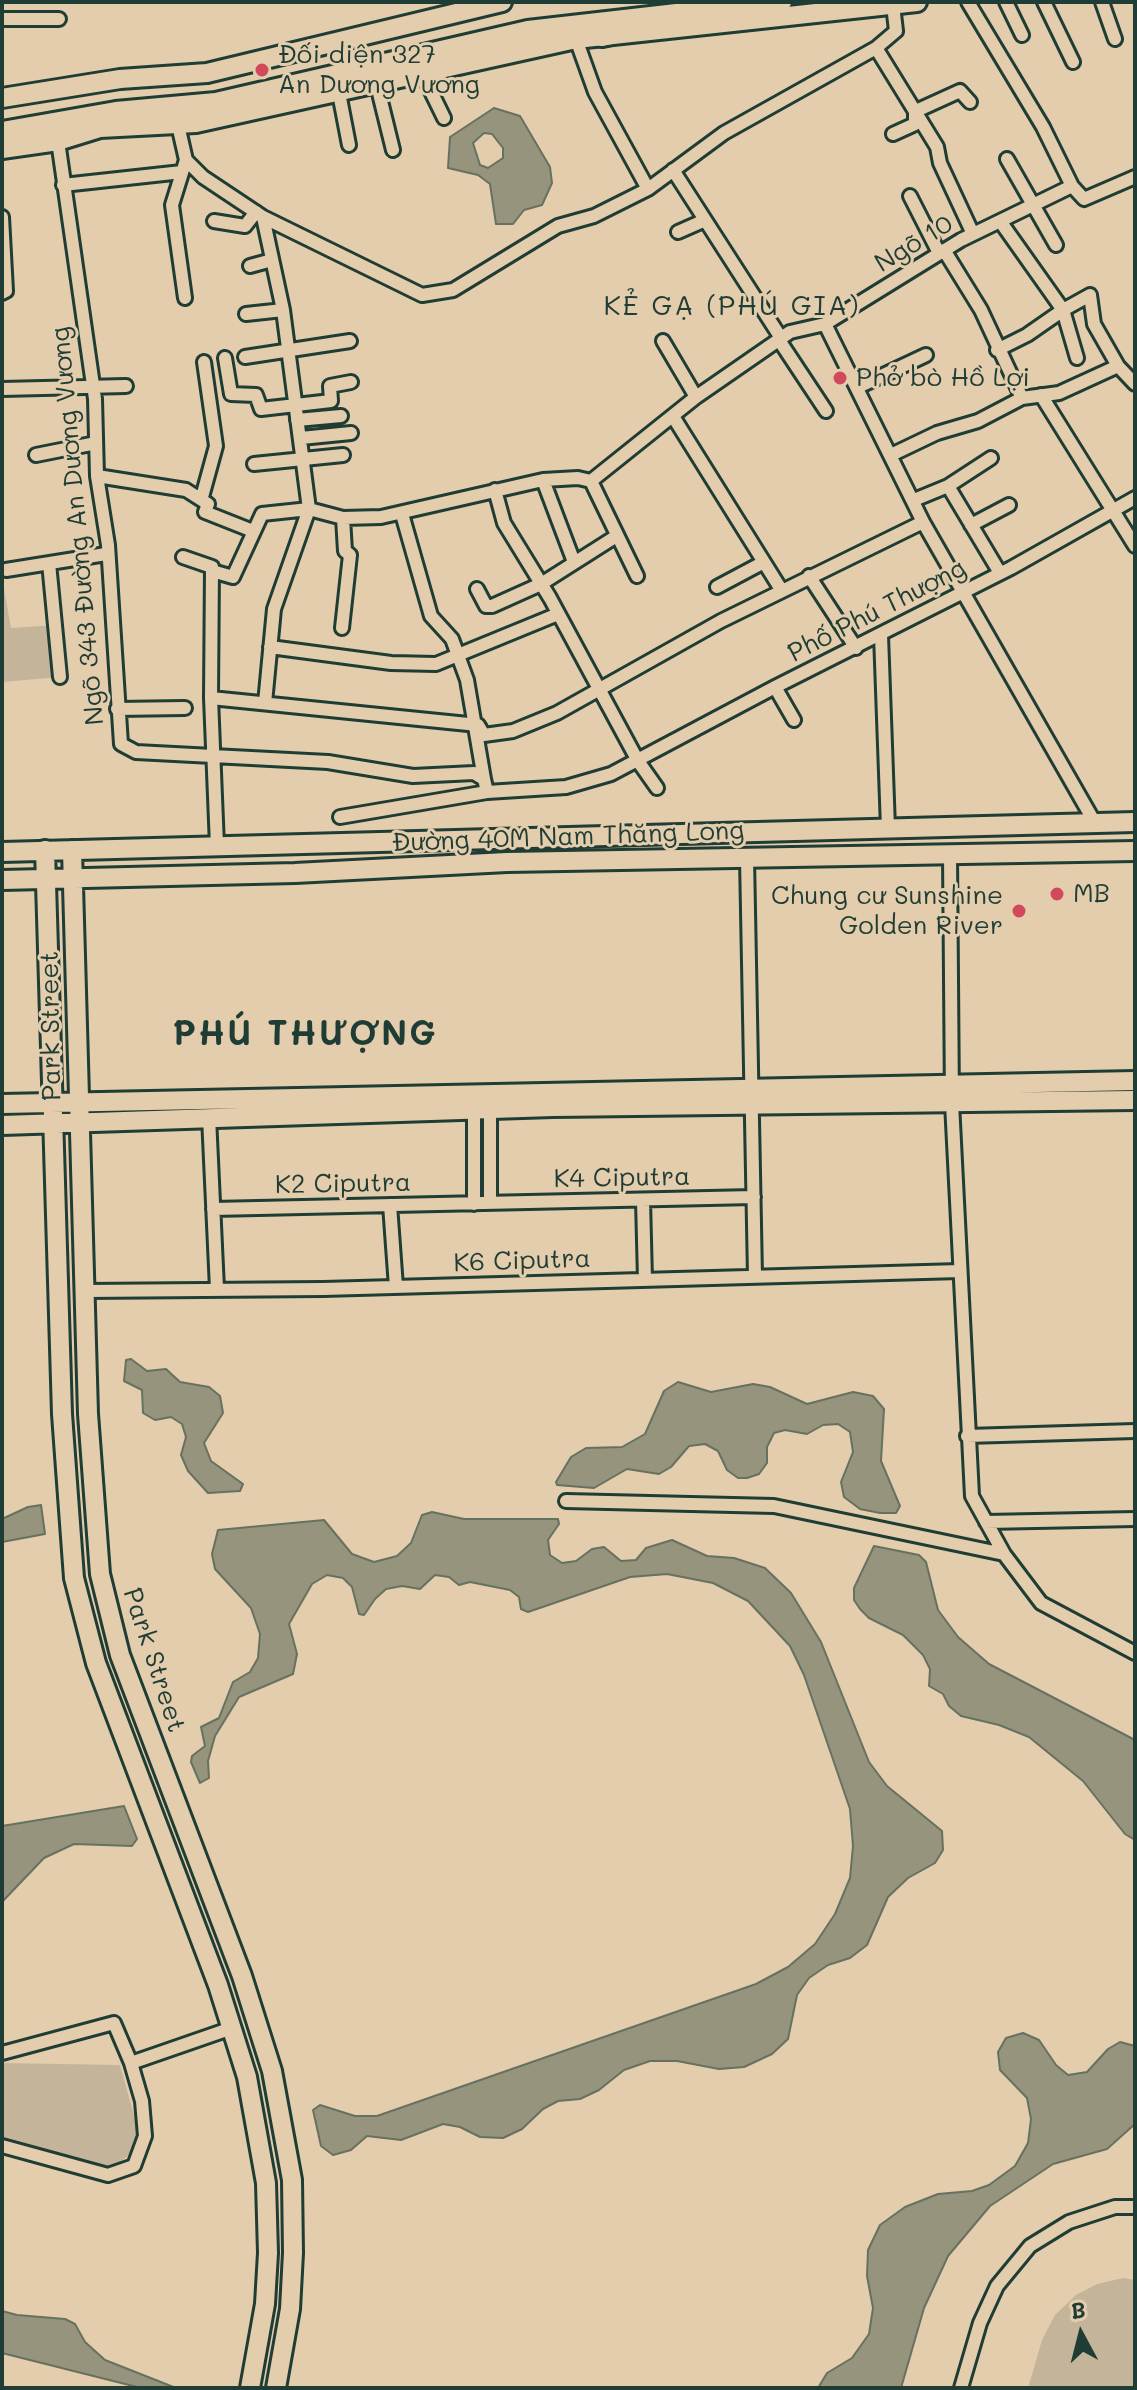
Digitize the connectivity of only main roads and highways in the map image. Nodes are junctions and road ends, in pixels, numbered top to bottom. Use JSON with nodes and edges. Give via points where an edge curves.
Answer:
{"nodes":[{"id":1,"x":651,"y":2,"type":"edge"},
{"id":2,"x":781,"y":2,"type":"edge"},
{"id":3,"x":722,"y":9,"type":"junction"},
{"id":4,"x":602,"y":36,"type":"road end"},
{"id":5,"x":457,"y":62,"type":"road end"},
{"id":6,"x":344,"y":83,"type":"junction"},
{"id":7,"x":215,"y":97,"type":"junction"},
{"id":8,"x":173,"y":110,"type":"junction"},
{"id":9,"x":2,"y":119,"type":"edge"},
{"id":10,"x":2,"y":132,"type":"edge"},
{"id":11,"x":56,"y":132,"type":"junction"},
{"id":12,"x":2,"y":142,"type":"edge"}],
"edges":[{"from":1,"to":7,"type":"main road","via":[[533,17]]},
{"from":2,"to":3,"type":"main road"},
{"from":3,"to":4,"type":"main road"},
{"from":3,"to":6,"type":"main road","via":[[528,31]]},
{"from":5,"to":6,"type":"main road"},
{"from":6,"to":7,"type":"main road"},
{"from":7,"to":8,"type":"main road"},
{"from":8,"to":9,"type":"main road","via":[[95,101]]},
{"from":8,"to":11,"type":"main road","via":[[106,113]]},
{"from":10,"to":11,"type":"main road"},
{"from":11,"to":12,"type":"main road"}]}
